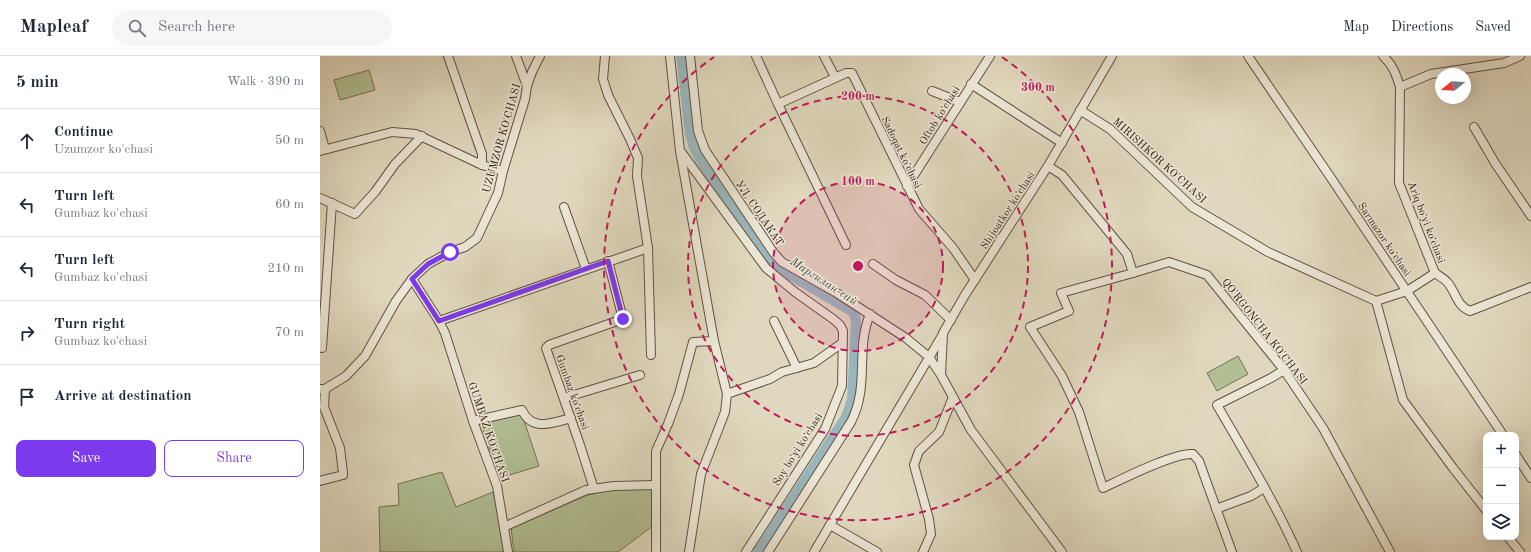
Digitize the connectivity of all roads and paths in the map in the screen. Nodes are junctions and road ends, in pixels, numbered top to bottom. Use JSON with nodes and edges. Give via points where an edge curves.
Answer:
{"nodes":[{"id":1,"x":448,"y":56,"type":"edge"},
{"id":2,"x":516,"y":56,"type":"edge"},
{"id":3,"x":540,"y":56,"type":"edge"},
{"id":4,"x":605,"y":56,"type":"edge"},
{"id":5,"x":670,"y":56,"type":"edge"},
{"id":6,"x":690,"y":56,"type":"edge"},
{"id":7,"x":756,"y":56,"type":"edge"},
{"id":8,"x":824,"y":56,"type":"edge"},
{"id":9,"x":990,"y":56,"type":"edge"},
{"id":10,"x":1112,"y":56,"type":"edge"},
{"id":11,"x":1248,"y":56,"type":"edge"},
{"id":12,"x":1383,"y":56,"type":"edge"},
{"id":13,"x":1520,"y":56,"type":"edge"},
{"id":14,"x":835,"y":77,"type":"junction"},
{"id":15,"x":971,"y":84,"type":"junction"},
{"id":16,"x":527,"y":86,"type":"junction"},
{"id":17,"x":1400,"y":87,"type":"junction"},
{"id":18,"x":932,"y":91,"type":"dead end"},
{"id":19,"x":960,"y":102,"type":"junction"},
{"id":20,"x":778,"y":104,"type":"junction"},
{"id":21,"x":1080,"y":110,"type":"junction"},
{"id":22,"x":1474,"y":128,"type":"dead end"},
{"id":23,"x":320,"y":131,"type":"edge"},
{"id":24,"x":422,"y":136,"type":"junction"},
{"id":25,"x":1062,"y":143,"type":"junction"},
{"id":26,"x":322,"y":150,"type":"edge"},
{"id":27,"x":680,"y":151,"type":"junction"},
{"id":28,"x":482,"y":165,"type":"junction"},
{"id":29,"x":1048,"y":166,"type":"junction"},
{"id":30,"x":503,"y":171,"type":"junction"},
{"id":31,"x":907,"y":186,"type":"junction"},
{"id":32,"x":320,"y":198,"type":"edge"},
{"id":33,"x":332,"y":203,"type":"junction"},
{"id":34,"x":564,"y":207,"type":"dead end"},
{"id":35,"x":1531,"y":216,"type":"edge"},
{"id":36,"x":846,"y":245,"type":"dead end"},
{"id":37,"x":648,"y":248,"type":"junction"},
{"id":38,"x":608,"y":261,"type":"junction"},
{"id":39,"x":872,"y":264,"type":"dead end"},
{"id":40,"x":586,"y":269,"type":"junction"},
{"id":41,"x":1134,"y":273,"type":"junction"},
{"id":42,"x":1435,"y":273,"type":"junction"},
{"id":43,"x":412,"y":279,"type":"junction"},
{"id":44,"x":975,"y":280,"type":"junction"},
{"id":45,"x":1531,"y":287,"type":"edge"},
{"id":46,"x":1407,"y":291,"type":"junction"},
{"id":47,"x":1376,"y":301,"type":"junction"},
{"id":48,"x":870,"y":314,"type":"junction"},
{"id":49,"x":951,"y":320,"type":"junction"},
{"id":50,"x":439,"y":321,"type":"junction"},
{"id":51,"x":774,"y":321,"type":"dead end"},
{"id":52,"x":943,"y":333,"type":"junction"},
{"id":53,"x":714,"y":341,"type":"junction"},
{"id":54,"x":842,"y":343,"type":"junction"},
{"id":55,"x":322,"y":348,"type":"dead end"},
{"id":56,"x":651,"y":355,"type":"dead end"},
{"id":57,"x":929,"y":357,"type":"junction"},
{"id":58,"x":797,"y":368,"type":"junction"},
{"id":59,"x":1284,"y":370,"type":"junction"},
{"id":60,"x":640,"y":375,"type":"dead end"},
{"id":61,"x":942,"y":378,"type":"junction"},
{"id":62,"x":323,"y":389,"type":"edge"},
{"id":63,"x":727,"y":394,"type":"junction"},
{"id":64,"x":953,"y":397,"type":"junction"},
{"id":65,"x":564,"y":398,"type":"junction"},
{"id":66,"x":570,"y":418,"type":"junction"},
{"id":67,"x":473,"y":421,"type":"junction"},
{"id":68,"x":1501,"y":432,"type":"edge"},
{"id":69,"x":1519,"y":460,"type":"edge"},
{"id":70,"x":1531,"y":478,"type":"edge"},
{"id":71,"x":320,"y":481,"type":"edge"},
{"id":72,"x":655,"y":485,"type":"junction"},
{"id":73,"x":1264,"y":488,"type":"junction"},
{"id":74,"x":594,"y":489,"type":"junction"},
{"id":75,"x":1483,"y":506,"type":"edge"},
{"id":76,"x":1216,"y":509,"type":"junction"},
{"id":77,"x":830,"y":525,"type":"junction"},
{"id":78,"x":504,"y":527,"type":"junction"},
{"id":79,"x":1510,"y":540,"type":"edge"},
{"id":80,"x":508,"y":552,"type":"edge"},
{"id":81,"x":656,"y":552,"type":"edge"},
{"id":82,"x":689,"y":552,"type":"edge"},
{"id":83,"x":746,"y":552,"type":"edge"},
{"id":84,"x":768,"y":552,"type":"edge"},
{"id":85,"x":814,"y":552,"type":"edge"},
{"id":86,"x":877,"y":552,"type":"edge"},
{"id":87,"x":923,"y":552,"type":"edge"},
{"id":88,"x":1062,"y":552,"type":"edge"},
{"id":89,"x":1232,"y":552,"type":"edge"},
{"id":90,"x":1296,"y":552,"type":"edge"},
{"id":91,"x":1390,"y":552,"type":"edge"},
{"id":92,"x":1520,"y":552,"type":"edge"}],
"edges":[{"from":1,"to":28,"type":"street","via":[[482,154]]},
{"from":2,"to":16,"type":"street"},
{"from":3,"to":16,"type":"street","name":"UZUMZOR KO'CHASI"},
{"from":4,"to":37,"type":"street","via":[[603,79],[608,96],[638,158]]},
{"from":5,"to":27,"type":"street"},
{"from":6,"to":48,"type":"street","name":"УЛ. СОДАКАТ","via":[[700,141],[765,241],[782,262]]},
{"from":7,"to":20,"type":"street"},
{"from":8,"to":14,"type":"street"},
{"from":9,"to":15,"type":"street","name":"Oftob koʻchasi"},
{"from":10,"to":21,"type":"street","name":"Shijoatkor koʻchasi"},
{"from":11,"to":46,"type":"street","name":"Sarmazor koʻchasi"},
{"from":12,"to":17,"type":"street","name":"Ariq boʻyi koʻchasi","via":[[1396,72]]},
{"from":13,"to":17,"type":"street","via":[[1504,63],[1431,74]]},
{"from":14,"to":20,"type":"street","name":"Sadoqat koʻchasi"},
{"from":14,"to":31,"type":"street","name":"Sadoqat koʻchasi","via":[[848,72],[854,75]]},
{"from":15,"to":19,"type":"street","name":"Oftob koʻchasi"},
{"from":15,"to":25,"type":"street"},
{"from":16,"to":30,"type":"street","name":"UZUMZOR KO'CHASI"},
{"from":17,"to":42,"type":"street","name":"Ariq boʻyi koʻchasi","via":[[1399,183]]},
{"from":18,"to":19,"type":"street"},
{"from":19,"to":31,"type":"street","name":"Oftob koʻchasi"},
{"from":20,"to":36,"type":"street"},
{"from":21,"to":25,"type":"street","name":"Shijoatkor koʻchasi"},
{"from":21,"to":47,"type":"street","name":"MIRISHKOR KO'CHASI","via":[[1110,129],[1192,207],[1268,252]]},
{"from":22,"to":35,"type":"street"},
{"from":23,"to":26,"type":"street"},
{"from":24,"to":26,"type":"street","via":[[392,132]]},
{"from":24,"to":28,"type":"street"},
{"from":24,"to":33,"type":"street","via":[[395,164],[355,214]]},
{"from":25,"to":29,"type":"street","name":"Shijoatkor koʻchasi"},
{"from":27,"to":53,"type":"street"},
{"from":27,"to":54,"type":"street","name":"Soy boʻyi koʻchasi","via":[[766,268],[837,322],[842,331]]},
{"from":28,"to":30,"type":"street"},
{"from":29,"to":41,"type":"street","via":[[1062,175],[1127,254]]},
{"from":29,"to":44,"type":"street","name":"Shijoatkor koʻchasi"},
{"from":30,"to":43,"type":"street","name":"UZUMZOR KO'CHASI","via":[[498,193],[477,238],[465,247],[428,264]]},
{"from":31,"to":44,"type":"street","name":"Sadoqat koʻchasi","via":[[919,208],[953,248]]},
{"from":32,"to":33,"type":"street"},
{"from":33,"to":55,"type":"street"},
{"from":34,"to":40,"type":"street"},
{"from":37,"to":38,"type":"street"},
{"from":37,"to":56,"type":"street"},
{"from":38,"to":40,"type":"street"},
{"from":38,"to":65,"type":"street","name":"Gumbaz koʻchasi","via":[[623,319],[547,346],[546,350]]},
{"from":39,"to":49,"type":"street","via":[[925,296]]},
{"from":40,"to":50,"type":"street"},
{"from":41,"to":59,"type":"street","name":"QO'RGONCHA KO'CHASI","via":[[1169,262],[1207,275]]},
{"from":41,"to":76,"type":"street","name":"QO'RGONCHA KO'CHASI","via":[[1061,293],[1069,311],[1030,327],[1062,376],[1079,412],[1103,488],[1186,453],[1193,454],[1199,461]]},
{"from":42,"to":45,"type":"street","via":[[1448,283],[1458,302],[1470,311]]},
{"from":42,"to":46,"type":"street","name":"Ariq boʻyi koʻchasi"},
{"from":43,"to":50,"type":"street","name":"GUMBAZ KO'CHASI"},
{"from":43,"to":62,"type":"street","name":"UZUMZOR KO'CHASI","via":[[396,301],[365,356],[346,376]]},
{"from":44,"to":49,"type":"street","name":"Shijoatkor koʻchasi"},
{"from":46,"to":47,"type":"street"},
{"from":46,"to":68,"type":"street","name":"Sarmazor koʻchasi"},
{"from":47,"to":75,"type":"street","via":[[1403,400]]},
{"from":48,"to":57,"type":"street","name":"УЛ. СОДАКАТ"},
{"from":48,"to":84,"type":"street","via":[[864,334],[862,387],[857,411]]},
{"from":49,"to":52,"type":"street","name":"Shijoatkor koʻchasi"},
{"from":50,"to":67,"type":"street","name":"GUMBAZ KO'CHASI"},
{"from":51,"to":58,"type":"street"},
{"from":52,"to":57,"type":"street"},
{"from":52,"to":61,"type":"street","name":"Shijoatkor koʻchasi"},
{"from":53,"to":63,"type":"street"},
{"from":53,"to":72,"type":"street","via":[[693,342],[679,394],[656,452]]},
{"from":54,"to":58,"type":"street","via":[[814,363]]},
{"from":54,"to":83,"type":"street","name":"Soy boʻyi koʻchasi","via":[[842,386],[825,429]]},
{"from":57,"to":61,"type":"street","name":"УЛ. СОДАКАТ"},
{"from":57,"to":77,"type":"street"},
{"from":58,"to":63,"type":"street"},
{"from":59,"to":73,"type":"street","via":[[1217,405]]},
{"from":59,"to":91,"type":"street","name":"QO'RGONCHA KO'CHASI","via":[[1323,428]]},
{"from":60,"to":65,"type":"street"},
{"from":61,"to":64,"type":"street","name":"УЛ. СОДАКАТ"},
{"from":62,"to":71,"type":"street","via":[[324,407],[340,448],[343,473]]},
{"from":63,"to":82,"type":"street","via":[[725,412],[701,474]]},
{"from":64,"to":87,"type":"street","via":[[939,432],[918,451],[914,465],[931,534]]},
{"from":64,"to":88,"type":"street","name":"УЛ. СОДАКАТ","via":[[971,430]]},
{"from":65,"to":66,"type":"street","name":"Gumbaz koʻchasi"},
{"from":66,"to":67,"type":"street","via":[[538,424],[528,419],[522,410]]},
{"from":66,"to":74,"type":"street","name":"Gumbaz koʻchasi"},
{"from":67,"to":78,"type":"street","name":"GUMBAZ KO'CHASI","via":[[497,486]]},
{"from":69,"to":70,"type":"street"},
{"from":72,"to":74,"type":"street"},
{"from":72,"to":81,"type":"street"},
{"from":73,"to":76,"type":"street","via":[[1251,496]]},
{"from":73,"to":90,"type":"street"},
{"from":74,"to":78,"type":"street","via":[[572,495]]},
{"from":76,"to":89,"type":"street","name":"QO'RGONCHA KO'CHASI"},
{"from":77,"to":85,"type":"street"},
{"from":77,"to":86,"type":"street"},
{"from":78,"to":80,"type":"street","name":"GUMBAZ KO'CHASI"},
{"from":79,"to":92,"type":"street"}]}
